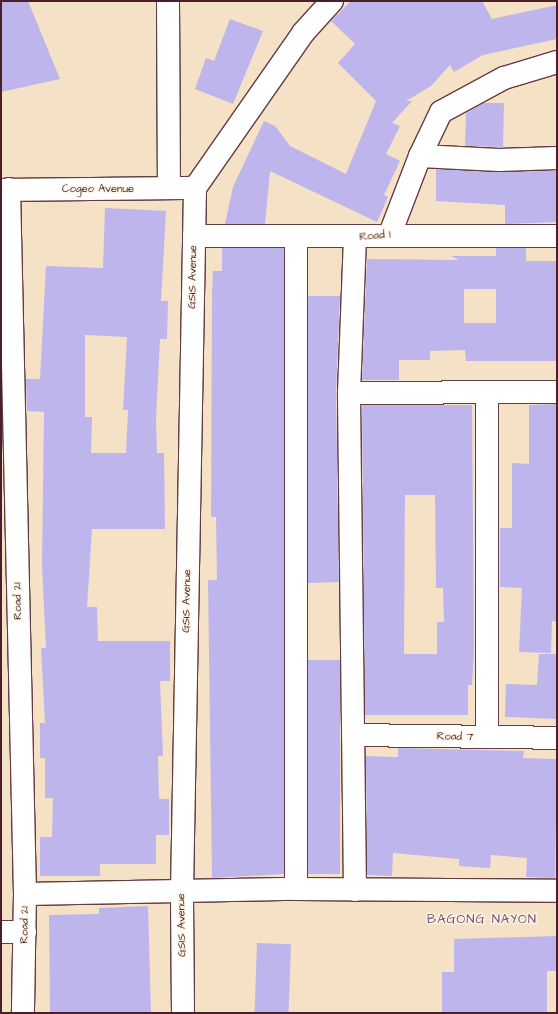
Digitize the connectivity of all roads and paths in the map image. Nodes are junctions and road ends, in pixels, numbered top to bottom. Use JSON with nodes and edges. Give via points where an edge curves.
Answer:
{"nodes":[{"id":1,"x":168,"y":1,"type":"edge"},
{"id":2,"x":332,"y":1,"type":"edge"},
{"id":3,"x":557,"y":62,"type":"edge"},
{"id":4,"x":420,"y":156,"type":"junction"},
{"id":5,"x":557,"y":158,"type":"edge"},
{"id":6,"x":169,"y":188,"type":"junction"},
{"id":7,"x":195,"y":188,"type":"junction"},
{"id":8,"x":5,"y":190,"type":"edge"},
{"id":9,"x":390,"y":234,"type":"junction"},
{"id":10,"x":194,"y":236,"type":"junction"},
{"id":11,"x":557,"y":236,"type":"edge"},
{"id":12,"x":296,"y":237,"type":"junction"},
{"id":13,"x":356,"y":238,"type":"junction"},
{"id":14,"x":557,"y":392,"type":"edge"},
{"id":15,"x":349,"y":393,"type":"junction"},
{"id":16,"x":487,"y":393,"type":"junction"},
{"id":17,"x":353,"y":735,"type":"junction"},
{"id":18,"x":487,"y":737,"type":"junction"},
{"id":19,"x":557,"y":738,"type":"edge"},
{"id":20,"x":296,"y":890,"type":"junction"},
{"id":21,"x":355,"y":890,"type":"junction"},
{"id":22,"x":557,"y":891,"type":"edge"},
{"id":23,"x":182,"y":892,"type":"junction"},
{"id":24,"x":25,"y":894,"type":"junction"},
{"id":25,"x":1,"y":932,"type":"edge"},
{"id":26,"x":25,"y":932,"type":"junction"},
{"id":27,"x":23,"y":1013,"type":"edge"},
{"id":28,"x":183,"y":1013,"type":"edge"}],
"edges":[{"from":1,"to":6,"type":"street"},
{"from":2,"to":7,"type":"street","via":[[303,33]]},
{"from":3,"to":4,"type":"street","via":[[504,78],[441,112]]},
{"from":4,"to":5,"type":"street","via":[[499,160]]},
{"from":4,"to":9,"type":"street"},
{"from":6,"to":7,"type":"street","name":"Cogeo Avenue"},
{"from":6,"to":8,"type":"street","name":"Cogeo Avenue"},
{"from":7,"to":10,"type":"street","name":"GSIS Avenue"},
{"from":8,"to":24,"type":"street","name":"Road 21"},
{"from":9,"to":11,"type":"street","name":"Road 1"},
{"from":9,"to":13,"type":"street","name":"Road 1"},
{"from":10,"to":12,"type":"street","name":"Road 1"},
{"from":10,"to":23,"type":"street","name":"GSIS Avenue"},
{"from":12,"to":13,"type":"street","name":"Road 1"},
{"from":12,"to":20,"type":"street"},
{"from":13,"to":15,"type":"street"},
{"from":14,"to":16,"type":"street"},
{"from":15,"to":16,"type":"street"},
{"from":15,"to":17,"type":"street"},
{"from":16,"to":18,"type":"street"},
{"from":17,"to":18,"type":"street","name":"Road 7"},
{"from":17,"to":21,"type":"street"},
{"from":18,"to":19,"type":"street","name":"Road 7"},
{"from":20,"to":21,"type":"street"},
{"from":20,"to":23,"type":"street"},
{"from":21,"to":22,"type":"street"},
{"from":23,"to":24,"type":"street"},
{"from":23,"to":28,"type":"street","name":"GSIS Avenue"},
{"from":24,"to":26,"type":"street","name":"Road 21"},
{"from":25,"to":26,"type":"street"},
{"from":26,"to":27,"type":"street","name":"Road 21"}]}
